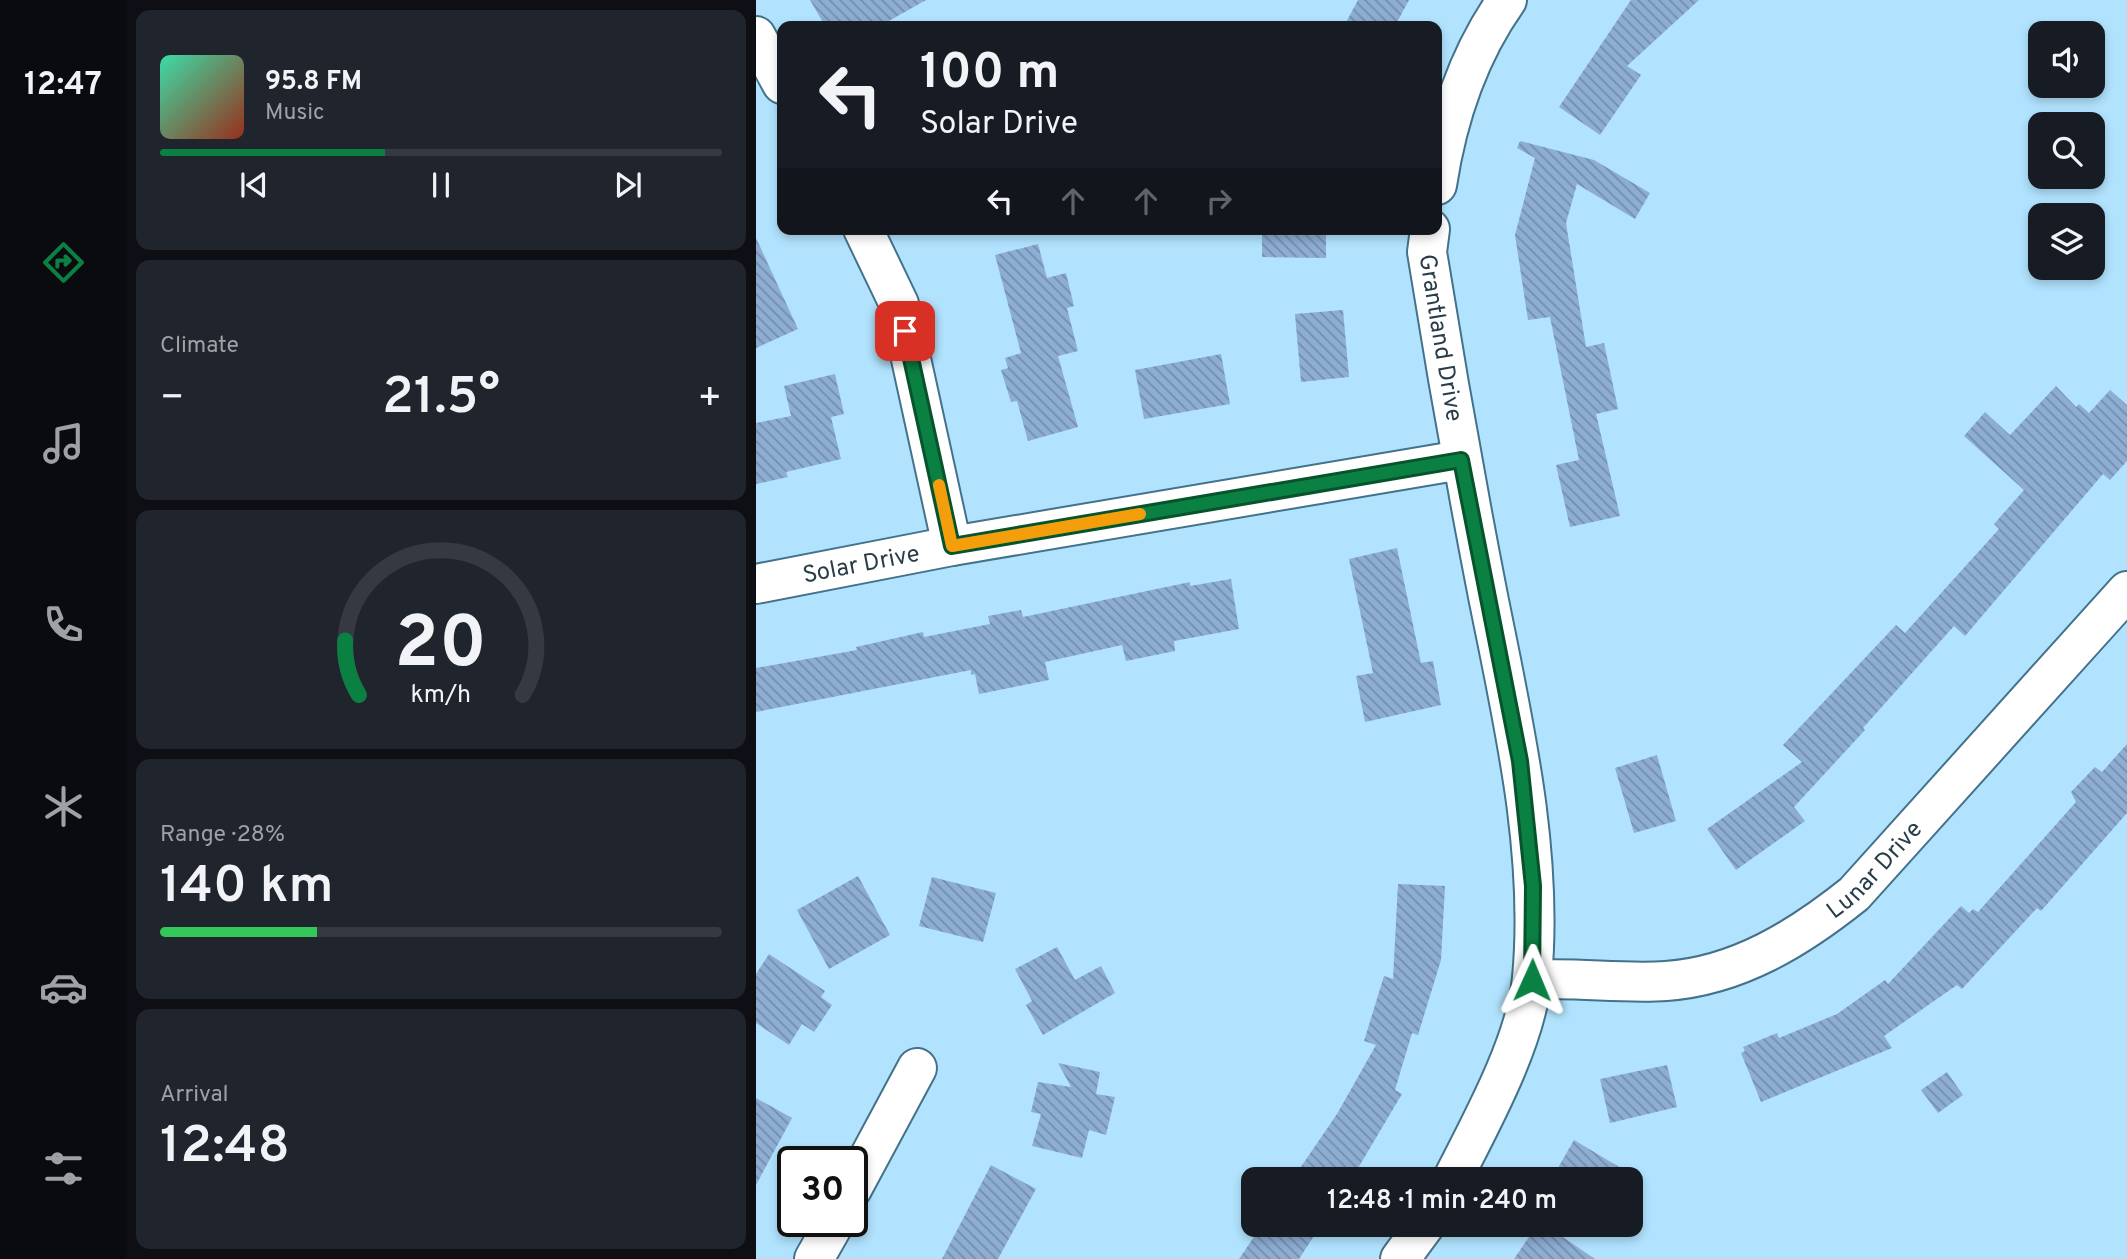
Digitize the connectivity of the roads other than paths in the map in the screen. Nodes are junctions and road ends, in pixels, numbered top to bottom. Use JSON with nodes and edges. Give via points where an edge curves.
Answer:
{"nodes":[{"id":1,"x":1507,"y":0,"type":"edge"},
{"id":2,"x":756,"y":36,"type":"edge"},
{"id":3,"x":777,"y":75,"type":"edge"},
{"id":4,"x":1442,"y":149,"type":"edge"},
{"id":5,"x":866,"y":235,"type":"edge"},
{"id":6,"x":1429,"y":235,"type":"edge"},
{"id":7,"x":1461,"y":460,"type":"junction"},
{"id":8,"x":952,"y":546,"type":"junction"},
{"id":9,"x":756,"y":584,"type":"edge"},
{"id":10,"x":2127,"y":592,"type":"edge"},
{"id":11,"x":1532,"y":980,"type":"junction"},
{"id":12,"x":917,"y":1068,"type":"dead end"},
{"id":13,"x":868,"y":1159,"type":"edge"},
{"id":14,"x":1458,"y":1167,"type":"edge"},
{"id":15,"x":826,"y":1237,"type":"edge"},
{"id":16,"x":1416,"y":1237,"type":"edge"},
{"id":17,"x":814,"y":1259,"type":"edge"},
{"id":18,"x":1400,"y":1259,"type":"edge"}],
"edges":[{"from":1,"to":4,"type":"street","via":[[1483,34]]},
{"from":2,"to":3,"type":"street"},
{"from":5,"to":8,"type":"street","via":[[899,304]]},
{"from":6,"to":7,"type":"street","name":"Grantland Drive","via":[[1427,252]]},
{"from":7,"to":8,"type":"street","name":"Solar Drive"},
{"from":7,"to":11,"type":"street","name":"Grantland Drive","via":[[1520,761],[1533,886]]},
{"from":8,"to":9,"type":"street","name":"Solar Drive"},
{"from":10,"to":11,"type":"street","name":"Lunar Drive","via":[[1854,894],[1808,930],[1744,964],[1667,981]]},
{"from":11,"to":14,"type":"street","name":"Grantland Drive","via":[[1520,1027]]},
{"from":12,"to":13,"type":"street"},
{"from":15,"to":17,"type":"street"},
{"from":16,"to":18,"type":"street"}]}
